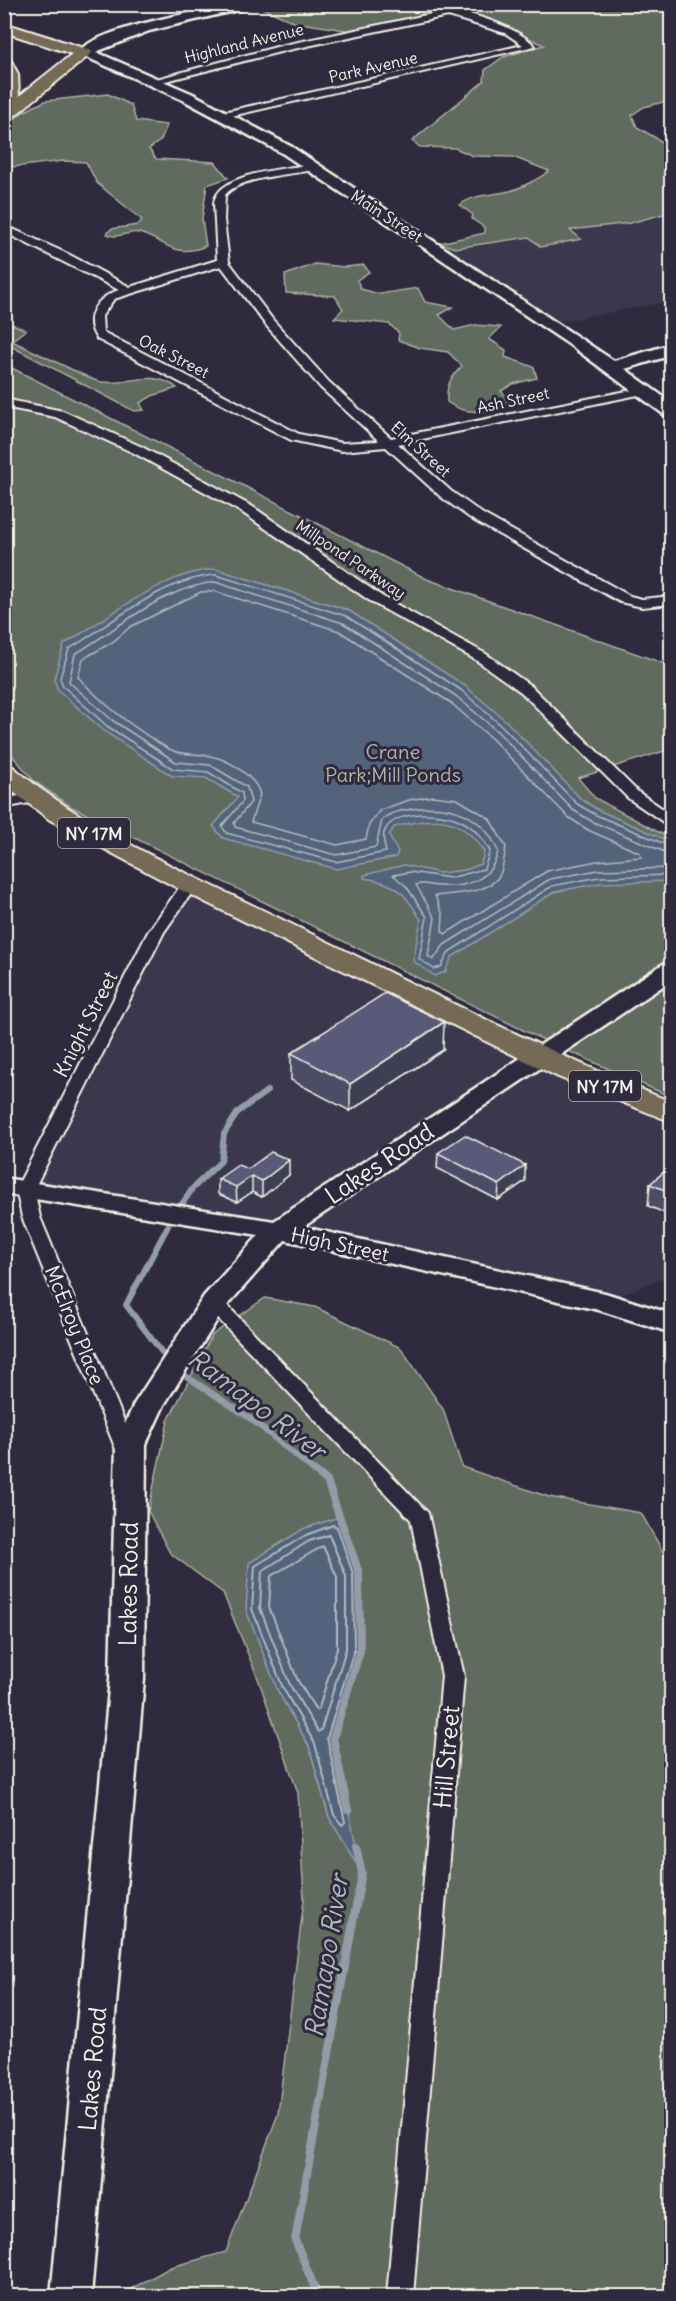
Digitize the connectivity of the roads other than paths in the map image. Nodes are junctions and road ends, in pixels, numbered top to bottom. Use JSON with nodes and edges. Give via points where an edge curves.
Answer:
{"nodes":[{"id":1,"x":257,"y":4,"type":"edge"},
{"id":2,"x":412,"y":4,"type":"edge"},
{"id":3,"x":220,"y":8,"type":"edge"},
{"id":4,"x":447,"y":14,"type":"junction"},
{"id":5,"x":4,"y":27,"type":"edge"},
{"id":6,"x":84,"y":53,"type":"junction"},
{"id":7,"x":4,"y":62,"type":"edge"},
{"id":8,"x":154,"y":81,"type":"junction"},
{"id":9,"x":7,"y":107,"type":"edge"},
{"id":10,"x":223,"y":115,"type":"junction"},
{"id":11,"x":313,"y":167,"type":"junction"},
{"id":12,"x":4,"y":228,"type":"edge"},
{"id":13,"x":223,"y":262,"type":"junction"},
{"id":14,"x":127,"y":290,"type":"junction"},
{"id":15,"x":672,"y":349,"type":"edge"},
{"id":16,"x":612,"y":367,"type":"junction"},
{"id":17,"x":643,"y":390,"type":"junction"},
{"id":18,"x":4,"y":403,"type":"edge"},
{"id":19,"x":672,"y":412,"type":"edge"},
{"id":20,"x":389,"y":443,"type":"junction"},
{"id":21,"x":672,"y":600,"type":"edge"},
{"id":22,"x":4,"y":772,"type":"edge"},
{"id":23,"x":34,"y":798,"type":"junction"},
{"id":24,"x":4,"y":804,"type":"edge"},
{"id":25,"x":672,"y":823,"type":"edge"},
{"id":26,"x":190,"y":884,"type":"junction"},
{"id":27,"x":672,"y":969,"type":"edge"},
{"id":28,"x":539,"y":1056,"type":"junction"},
{"id":29,"x":672,"y":1113,"type":"edge"},
{"id":30,"x":15,"y":1188,"type":"edge"},
{"id":31,"x":279,"y":1230,"type":"junction"},
{"id":32,"x":214,"y":1303,"type":"junction"},
{"id":33,"x":672,"y":1324,"type":"edge"},
{"id":34,"x":130,"y":1458,"type":"junction"},
{"id":35,"x":71,"y":2296,"type":"edge"},
{"id":36,"x":400,"y":2296,"type":"edge"}],
"edges":[{"from":1,"to":3,"type":"street"},
{"from":2,"to":4,"type":"street"},
{"from":3,"to":6,"type":"street","via":[[102,42]]},
{"from":4,"to":8,"type":"street","name":"Highland Avenue","via":[[278,49]]},
{"from":4,"to":10,"type":"street","name":"Park Avenue","via":[[504,31],[530,45]]},
{"from":5,"to":6,"type":"main road"},
{"from":6,"to":8,"type":"street","name":"Main Street"},
{"from":6,"to":9,"type":"main road"},
{"from":7,"to":9,"type":"main road","via":[[11,80]]},
{"from":8,"to":10,"type":"street","name":"Main Street"},
{"from":10,"to":11,"type":"street","name":"Main Street"},
{"from":11,"to":13,"type":"street","via":[[245,180],[225,188],[220,194]]},
{"from":11,"to":16,"type":"street","name":"Main Street"},
{"from":12,"to":14,"type":"street"},
{"from":13,"to":14,"type":"street","name":"Oak Street"},
{"from":13,"to":20,"type":"street","name":"Elm Street","via":[[303,362]]},
{"from":14,"to":20,"type":"street","name":"Oak Street","via":[[100,305],[94,324],[101,337],[295,437],[317,445],[352,448]]},
{"from":15,"to":16,"type":"street"},
{"from":16,"to":17,"type":"street","name":"Main Street"},
{"from":17,"to":19,"type":"street","name":"Main Street"},
{"from":17,"to":20,"type":"street","name":"Ash Street"},
{"from":18,"to":25,"type":"street","name":"Millpond Parkway","via":[[59,414],[138,450],[248,510],[378,600],[515,679],[627,790]]},
{"from":20,"to":21,"type":"street","name":"Elm Street","via":[[456,503],[619,596],[642,603]]},
{"from":22,"to":23,"type":"main road","number":"NY 17M"},
{"from":23,"to":24,"type":"street"},
{"from":23,"to":26,"type":"main road","number":"NY 17M"},
{"from":26,"to":28,"type":"main road","number":"NY 17M"},
{"from":26,"to":30,"type":"street","name":"Knight Street","via":[[156,932]]},
{"from":27,"to":28,"type":"street","name":"Lakes Road"},
{"from":28,"to":29,"type":"main road","number":"NY 17M"},
{"from":28,"to":31,"type":"street","name":"Lakes Road"},
{"from":30,"to":31,"type":"street","name":"High Street"},
{"from":30,"to":34,"type":"street","name":"McElroy Place","via":[[31,1217]]},
{"from":31,"to":32,"type":"street","name":"Lakes Road"},
{"from":31,"to":33,"type":"street","name":"High Street","via":[[605,1302]]},
{"from":32,"to":34,"type":"street","name":"Lakes Road","via":[[149,1404],[131,1444]]},
{"from":32,"to":36,"type":"street","name":"Hill Street","via":[[421,1518],[453,1676]]},
{"from":34,"to":35,"type":"street","name":"Lakes Road","via":[[127,1679]]}]}
